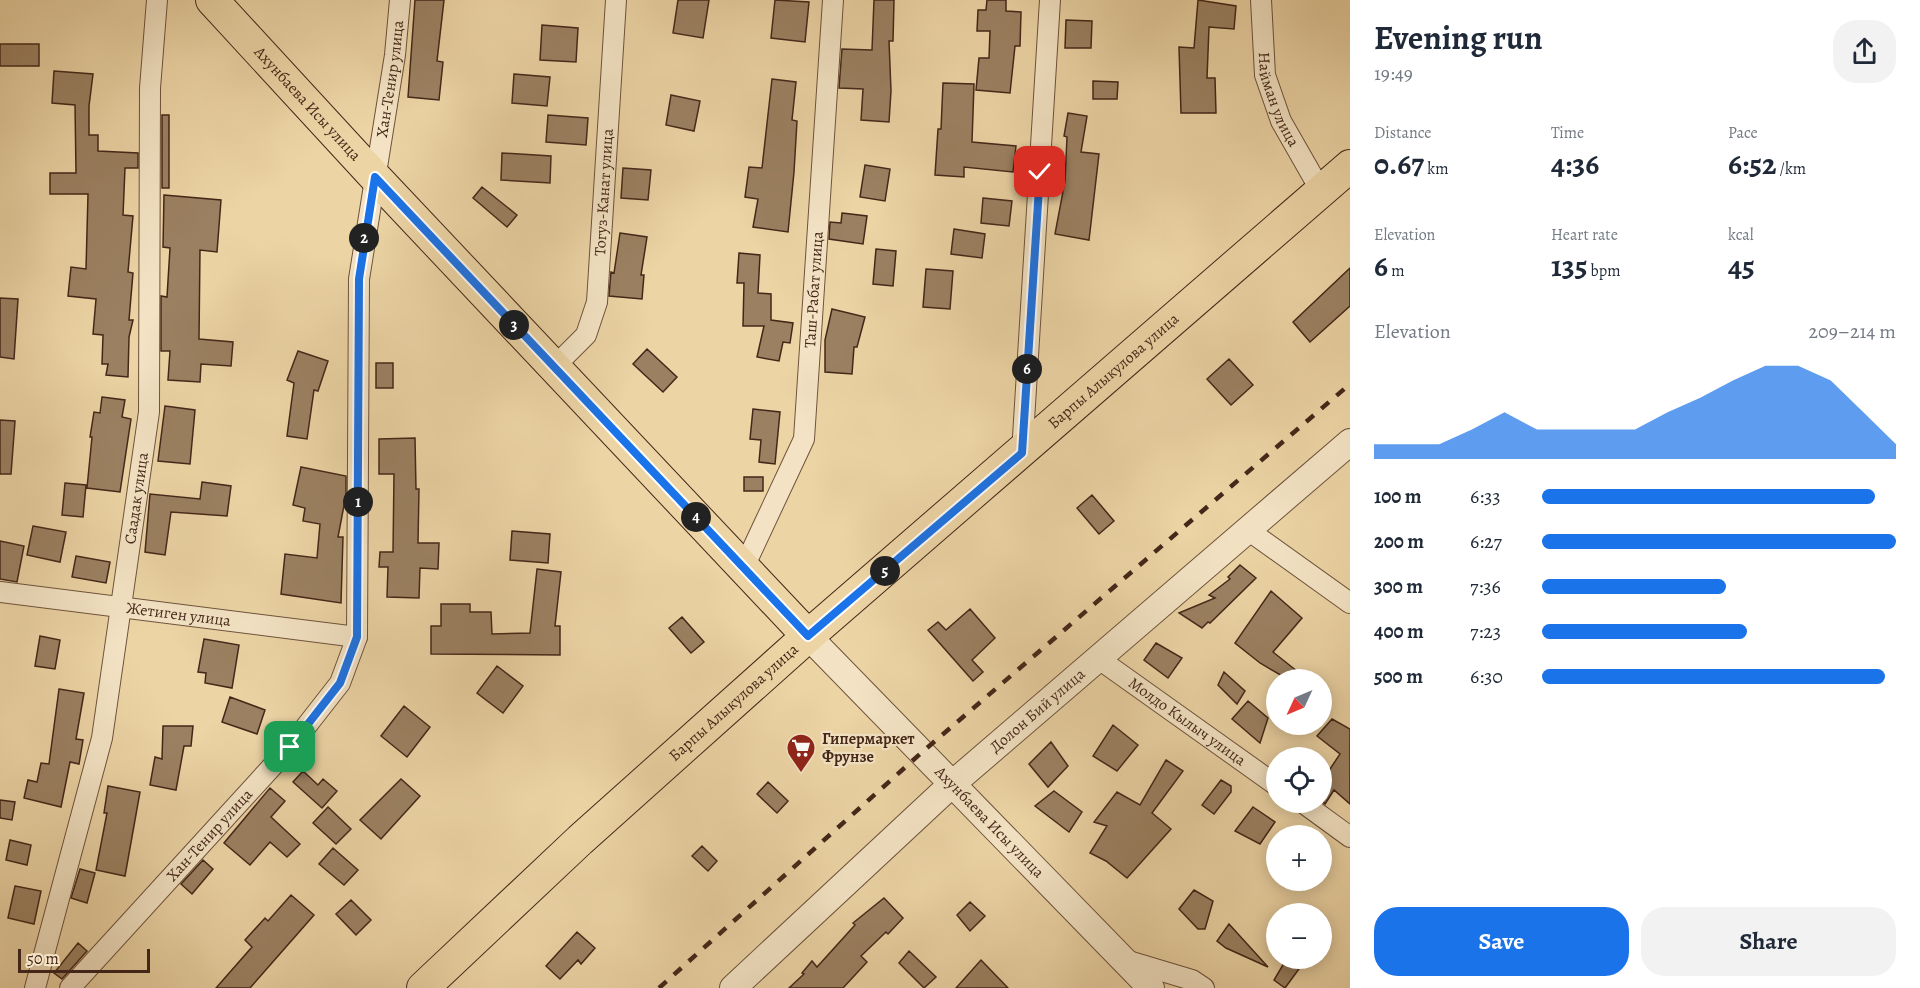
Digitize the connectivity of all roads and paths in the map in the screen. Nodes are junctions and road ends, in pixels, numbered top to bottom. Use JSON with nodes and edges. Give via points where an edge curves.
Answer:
{"nodes":[{"id":1,"x":157,"y":0,"type":"edge"},
{"id":2,"x":212,"y":0,"type":"edge"},
{"id":3,"x":400,"y":0,"type":"edge"},
{"id":4,"x":616,"y":0,"type":"edge"},
{"id":5,"x":833,"y":0,"type":"edge"},
{"id":6,"x":1050,"y":0,"type":"edge"},
{"id":7,"x":1261,"y":0,"type":"edge"},
{"id":8,"x":1350,"y":166,"type":"edge"},
{"id":9,"x":375,"y":177,"type":"junction"},
{"id":10,"x":1321,"y":191,"type":"junction"},
{"id":11,"x":554,"y":367,"type":"junction"},
{"id":12,"x":1350,"y":442,"type":"edge"},
{"id":13,"x":1022,"y":453,"type":"junction"},
{"id":14,"x":1248,"y":530,"type":"junction"},
{"id":15,"x":744,"y":567,"type":"junction"},
{"id":16,"x":0,"y":592,"type":"edge"},
{"id":17,"x":1350,"y":603,"type":"edge"},
{"id":18,"x":122,"y":609,"type":"junction"},
{"id":19,"x":808,"y":636,"type":"junction"},
{"id":20,"x":357,"y":637,"type":"junction"},
{"id":21,"x":1099,"y":659,"type":"junction"},
{"id":22,"x":1266,"y":778,"type":"edge"},
{"id":23,"x":951,"y":785,"type":"junction"},
{"id":24,"x":1317,"y":813,"type":"edge"},
{"id":25,"x":1350,"y":837,"type":"edge"},
{"id":26,"x":1122,"y":959,"type":"junction"},
{"id":27,"x":35,"y":988,"type":"edge"},
{"id":28,"x":70,"y":988,"type":"edge"},
{"id":29,"x":423,"y":988,"type":"edge"},
{"id":30,"x":733,"y":988,"type":"edge"},
{"id":31,"x":1151,"y":988,"type":"edge"},
{"id":32,"x":1204,"y":988,"type":"edge"}],
"edges":[{"from":1,"to":18,"type":"street","name":"Саадак улица","via":[[150,88],[149,412]]},
{"from":2,"to":9,"type":"main road","name":"Ахунбаева Исы улица"},
{"from":3,"to":9,"type":"street","name":"Хан-Тенир улица"},
{"from":4,"to":11,"type":"street","name":"Тогуз-Канат улица","via":[[597,302],[586,335]]},
{"from":5,"to":15,"type":"street","name":"Таш-Рабат улица","via":[[804,440]]},
{"from":6,"to":13,"type":"street"},
{"from":7,"to":10,"type":"street","name":"Найман улица","via":[[1265,75],[1281,121]]},
{"from":8,"to":10,"type":"main road","name":"Барпы Алыкулова улица"},
{"from":9,"to":11,"type":"main road","name":"Ахунбаева Исы улица"},
{"from":9,"to":20,"type":"street","name":"Хан-Тенир улица","via":[[359,279]]},
{"from":10,"to":13,"type":"main road","name":"Барпы Алыкулова улица"},
{"from":11,"to":15,"type":"main road","name":"Ахунбаева Исы улица"},
{"from":12,"to":14,"type":"street","name":"Долон Бий улица"},
{"from":13,"to":19,"type":"main road","name":"Барпы Алыкулова улица"},
{"from":14,"to":17,"type":"street"},
{"from":14,"to":21,"type":"street","name":"Долон Бий улица"},
{"from":15,"to":19,"type":"main road","name":"Ахунбаева Исы улица"},
{"from":16,"to":18,"type":"street","name":"Жетиген улица"},
{"from":18,"to":20,"type":"street","name":"Жетиген улица"},
{"from":18,"to":27,"type":"street","name":"Саадак улица","via":[[102,738]]},
{"from":19,"to":23,"type":"street","name":"Ахунбаева Исы улица"},
{"from":19,"to":29,"type":"main road","name":"Барпы Алыкулова улица","via":[[555,863]]},
{"from":20,"to":28,"type":"street","name":"Хан-Тенир улица","via":[[340,683],[290,747]]},
{"from":21,"to":22,"type":"street","name":"Молдо Кылыч улица"},
{"from":21,"to":23,"type":"street","name":"Долон Бий улица"},
{"from":23,"to":26,"type":"street","name":"Ахунбаева Исы улица"},
{"from":23,"to":30,"type":"street","name":"Долон Бий улица"},
{"from":24,"to":25,"type":"street"},
{"from":26,"to":31,"type":"street","name":"Ахунбаева Исы улица"},
{"from":26,"to":32,"type":"street","via":[[1192,980]]}]}
